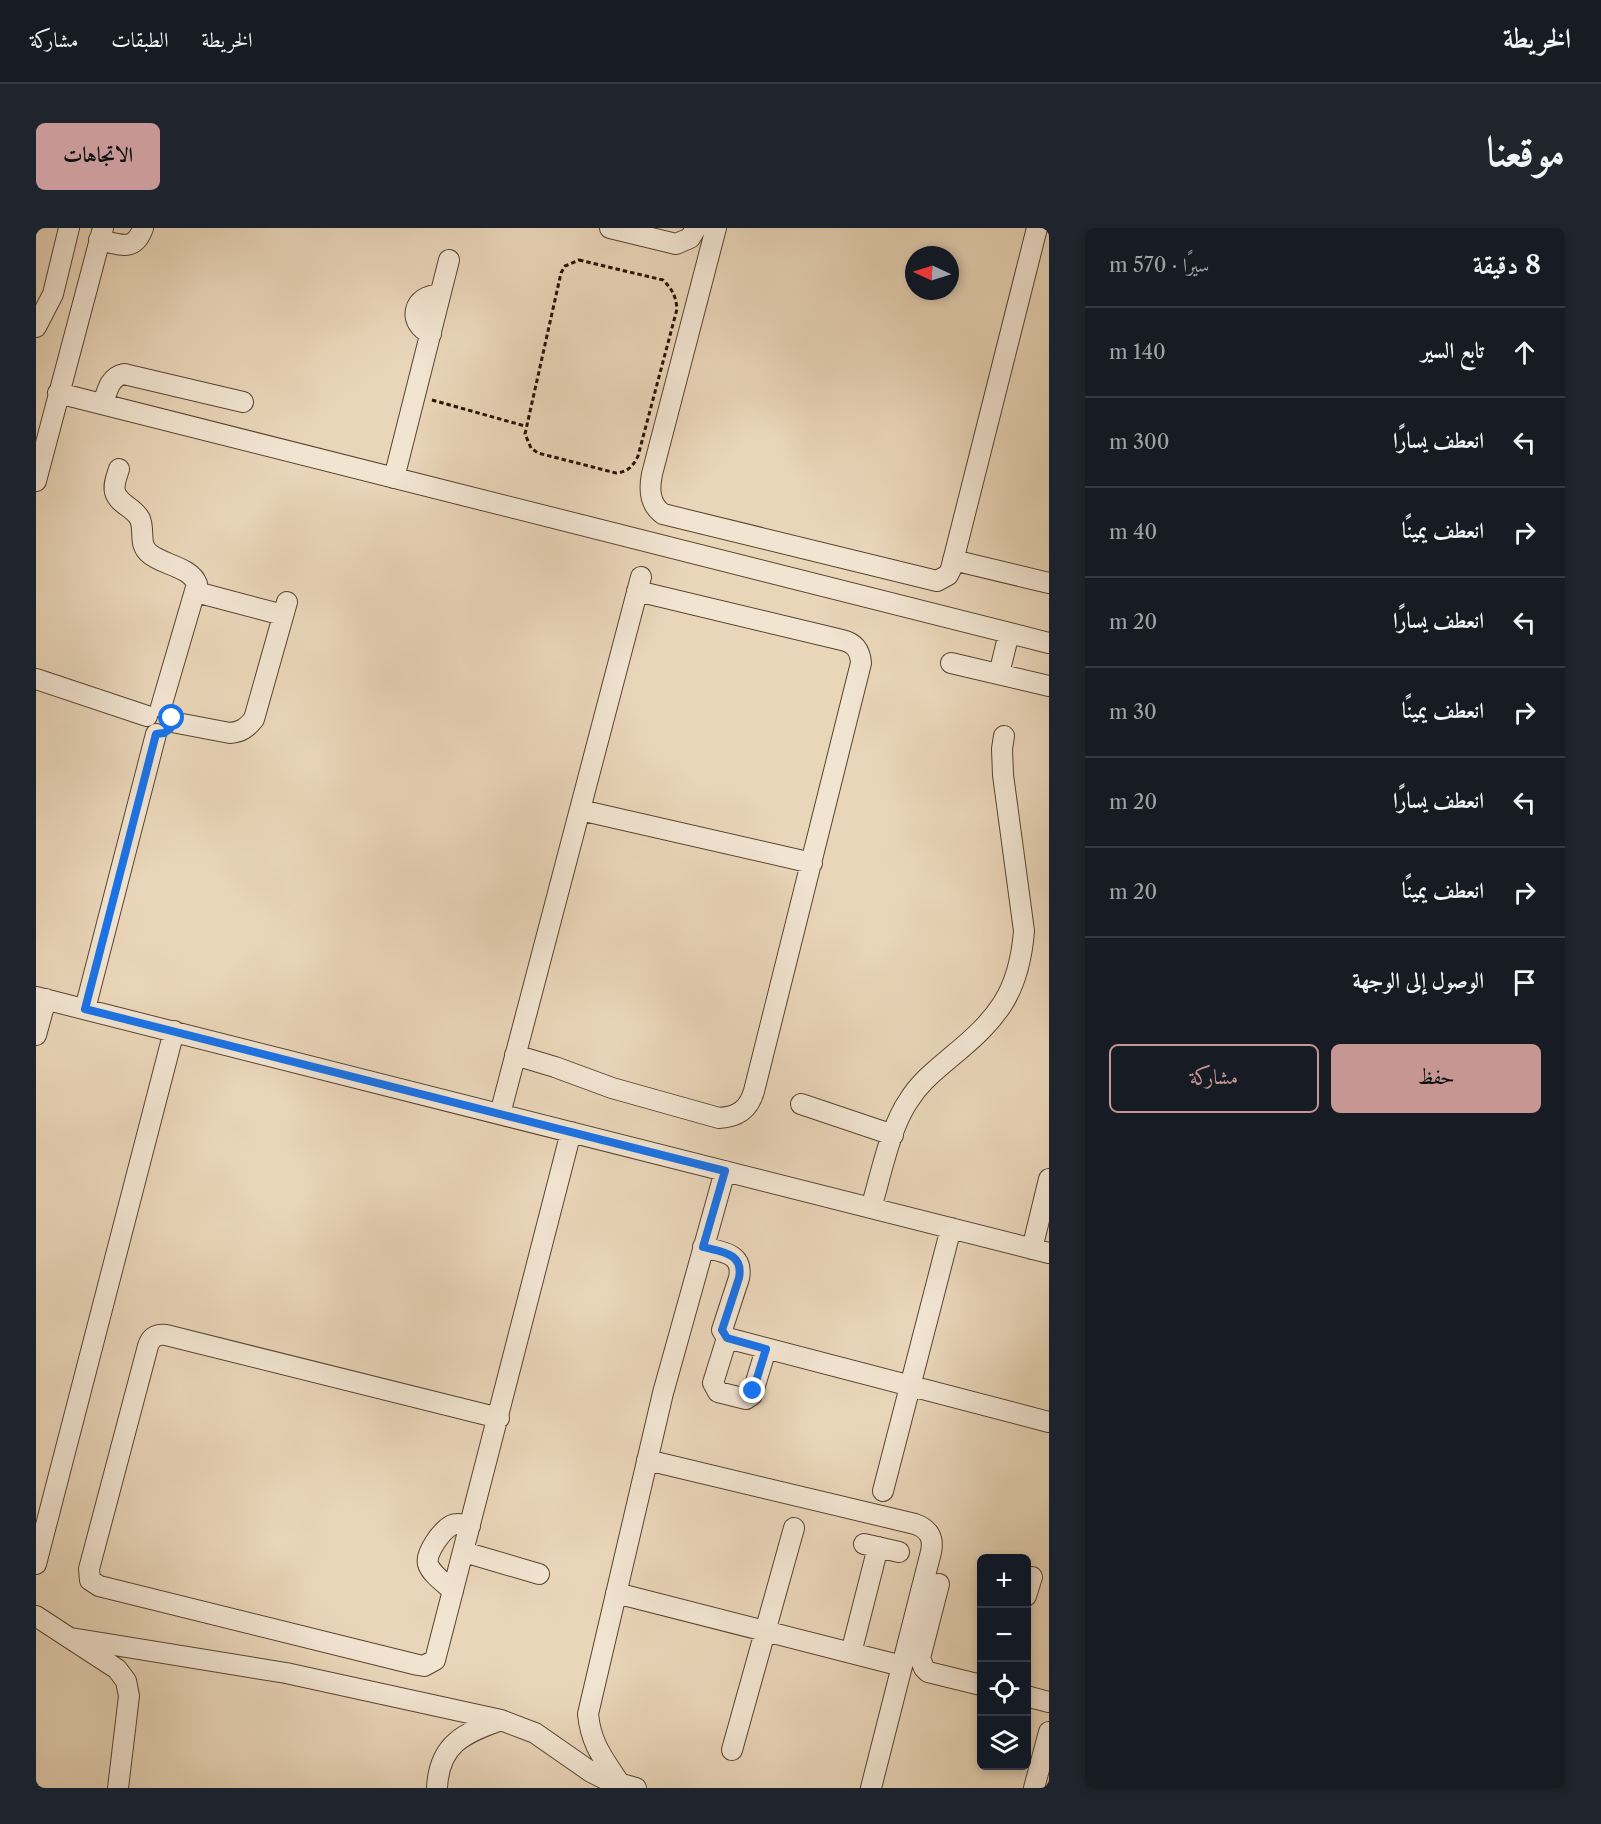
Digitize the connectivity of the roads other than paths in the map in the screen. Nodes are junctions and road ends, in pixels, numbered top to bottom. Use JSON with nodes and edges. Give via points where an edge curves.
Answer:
{"nodes":[{"id":1,"x":69,"y":228,"type":"edge"},
{"id":2,"x":143,"y":228,"type":"edge"},
{"id":3,"x":610,"y":228,"type":"edge"},
{"id":4,"x":696,"y":228,"type":"edge"},
{"id":5,"x":716,"y":228,"type":"edge"},
{"id":6,"x":1037,"y":228,"type":"edge"},
{"id":7,"x":101,"y":234,"type":"edge"},
{"id":8,"x":449,"y":260,"type":"dead end"},
{"id":9,"x":36,"y":327,"type":"edge"},
{"id":10,"x":58,"y":393,"type":"junction"},
{"id":11,"x":243,"y":402,"type":"dead end"},
{"id":12,"x":103,"y":404,"type":"junction"},
{"id":13,"x":119,"y":469,"type":"dead end"},
{"id":14,"x":394,"y":478,"type":"junction"},
{"id":15,"x":36,"y":481,"type":"edge"},
{"id":16,"x":953,"y":560,"type":"junction"},
{"id":17,"x":1049,"y":583,"type":"edge"},
{"id":18,"x":196,"y":592,"type":"junction"},
{"id":19,"x":1009,"y":633,"type":"junction"},
{"id":20,"x":1049,"y":644,"type":"edge"},
{"id":21,"x":951,"y":663,"type":"dead end"},
{"id":22,"x":999,"y":674,"type":"junction"},
{"id":23,"x":36,"y":680,"type":"edge"},
{"id":24,"x":1049,"y":686,"type":"edge"},
{"id":25,"x":160,"y":715,"type":"junction"},
{"id":26,"x":1004,"y":736,"type":"dead end"},
{"id":27,"x":580,"y":810,"type":"junction"},
{"id":28,"x":812,"y":863,"type":"junction"},
{"id":29,"x":41,"y":998,"type":"edge"},
{"id":30,"x":85,"y":1009,"type":"junction"},
{"id":31,"x":174,"y":1031,"type":"junction"},
{"id":32,"x":36,"y":1035,"type":"edge"},
{"id":33,"x":515,"y":1055,"type":"junction"},
{"id":34,"x":801,"y":1104,"type":"dead end"},
{"id":35,"x":500,"y":1114,"type":"junction"},
{"id":36,"x":571,"y":1132,"type":"junction"},
{"id":37,"x":893,"y":1135,"type":"junction"},
{"id":38,"x":725,"y":1171,"type":"junction"},
{"id":39,"x":1049,"y":1179,"type":"edge"},
{"id":40,"x":872,"y":1208,"type":"junction"},
{"id":41,"x":951,"y":1228,"type":"junction"},
{"id":42,"x":703,"y":1247,"type":"junction"},
{"id":43,"x":1040,"y":1251,"type":"edge"},
{"id":44,"x":727,"y":1338,"type":"junction"},
{"id":45,"x":766,"y":1349,"type":"junction"},
{"id":46,"x":910,"y":1386,"type":"junction"},
{"id":47,"x":499,"y":1418,"type":"junction"},
{"id":48,"x":1049,"y":1422,"type":"edge"},
{"id":49,"x":647,"y":1460,"type":"junction"},
{"id":50,"x":883,"y":1491,"type":"dead end"},
{"id":51,"x":471,"y":1526,"type":"junction"},
{"id":52,"x":794,"y":1528,"type":"dead end"},
{"id":53,"x":464,"y":1552,"type":"junction"},
{"id":54,"x":899,"y":1552,"type":"dead end"},
{"id":55,"x":36,"y":1564,"type":"edge"},
{"id":56,"x":539,"y":1574,"type":"dead end"},
{"id":57,"x":939,"y":1584,"type":"dead end"},
{"id":58,"x":453,"y":1591,"type":"junction"},
{"id":59,"x":616,"y":1593,"type":"junction"},
{"id":60,"x":36,"y":1616,"type":"edge"},
{"id":61,"x":765,"y":1631,"type":"junction"},
{"id":62,"x":71,"y":1638,"type":"junction"},
{"id":63,"x":851,"y":1653,"type":"junction"},
{"id":64,"x":902,"y":1666,"type":"junction"},
{"id":65,"x":977,"y":1684,"type":"edge"},
{"id":66,"x":1031,"y":1697,"type":"edge"},
{"id":67,"x":1049,"y":1702,"type":"edge"},
{"id":68,"x":501,"y":1720,"type":"junction"},
{"id":69,"x":1049,"y":1732,"type":"edge"},
{"id":70,"x":732,"y":1750,"type":"dead end"},
{"id":71,"x":628,"y":1786,"type":"edge"},
{"id":72,"x":118,"y":1788,"type":"edge"},
{"id":73,"x":437,"y":1788,"type":"edge"},
{"id":74,"x":871,"y":1788,"type":"edge"},
{"id":75,"x":1034,"y":1788,"type":"edge"}],
"edges":[{"from":1,"to":9,"type":"street","via":[[55,289]]},
{"from":2,"to":7,"type":"street","via":[[137,241],[126,246]]},
{"from":3,"to":4,"type":"street","via":[[676,244],[690,238]]},
{"from":5,"to":16,"type":"street","via":[[652,474],[650,490],[654,505],[663,514],[937,581],[948,575]]},
{"from":6,"to":16,"type":"street"},
{"from":7,"to":10,"type":"street"},
{"from":8,"to":14,"type":"street"},
{"from":10,"to":12,"type":"street"},
{"from":10,"to":15,"type":"street"},
{"from":11,"to":12,"type":"street","via":[[124,374],[112,380]]},
{"from":12,"to":14,"type":"street"},
{"from":13,"to":18,"type":"street","via":[[114,486],[118,499],[140,519],[147,551],[194,577]]},
{"from":14,"to":19,"type":"street"},
{"from":16,"to":17,"type":"street"},
{"from":18,"to":25,"type":"street"},
{"from":18,"to":25,"type":"street","via":[[285,608],[254,719],[240,732],[230,733]]},
{"from":19,"to":20,"type":"street"},
{"from":19,"to":22,"type":"street"},
{"from":21,"to":22,"type":"street"},
{"from":22,"to":24,"type":"street"},
{"from":23,"to":25,"type":"street"},
{"from":25,"to":30,"type":"street","via":[[146,720],[148,729],[156,734]]},
{"from":26,"to":37,"type":"street","via":[[1003,775],[1024,932],[1016,981],[989,1023],[920,1085]]},
{"from":27,"to":28,"type":"street"},
{"from":27,"to":28,"type":"street","via":[[639,584],[850,642],[856,647],[861,663]]},
{"from":27,"to":33,"type":"street"},
{"from":28,"to":33,"type":"street","via":[[754,1091],[751,1101],[738,1114],[719,1118],[601,1085]]},
{"from":29,"to":30,"type":"street"},
{"from":29,"to":32,"type":"street"},
{"from":30,"to":31,"type":"street"},
{"from":31,"to":35,"type":"street"},
{"from":31,"to":55,"type":"street"},
{"from":33,"to":35,"type":"street"},
{"from":34,"to":37,"type":"street"},
{"from":35,"to":36,"type":"street"},
{"from":36,"to":38,"type":"street"},
{"from":36,"to":47,"type":"street"},
{"from":37,"to":40,"type":"street"},
{"from":38,"to":40,"type":"street"},
{"from":38,"to":42,"type":"street"},
{"from":39,"to":43,"type":"street"},
{"from":40,"to":41,"type":"street"},
{"from":41,"to":43,"type":"street"},
{"from":41,"to":46,"type":"street"},
{"from":42,"to":44,"type":"street","via":[[739,1262],[739,1278],[722,1330]]},
{"from":42,"to":49,"type":"street"},
{"from":44,"to":45,"type":"street"},
{"from":44,"to":45,"type":"street","via":[[713,1383],[718,1392],[739,1399],[752,1395]]},
{"from":45,"to":46,"type":"street"},
{"from":46,"to":48,"type":"street"},
{"from":46,"to":50,"type":"street"},
{"from":47,"to":51,"type":"street"},
{"from":47,"to":58,"type":"street","via":[[157,1335],[149,1341],[88,1575],[99,1586],[424,1666],[435,1660]]},
{"from":49,"to":59,"type":"street"},
{"from":49,"to":64,"type":"street","via":[[922,1526],[932,1545]]},
{"from":51,"to":53,"type":"street"},
{"from":51,"to":58,"type":"street","via":[[449,1527],[427,1557],[430,1569]]},
{"from":52,"to":61,"type":"street"},
{"from":53,"to":56,"type":"street"},
{"from":53,"to":58,"type":"street"},
{"from":54,"to":63,"type":"street","via":[[871,1546]]},
{"from":57,"to":65,"type":"street","via":[[921,1663],[928,1672]]},
{"from":59,"to":61,"type":"street"},
{"from":59,"to":71,"type":"street","via":[[588,1714],[596,1748]]},
{"from":60,"to":62,"type":"street"},
{"from":61,"to":63,"type":"street"},
{"from":61,"to":70,"type":"street"},
{"from":62,"to":68,"type":"street","via":[[286,1673]]},
{"from":62,"to":72,"type":"street","via":[[117,1669],[126,1682],[129,1696]]},
{"from":63,"to":64,"type":"street"},
{"from":64,"to":74,"type":"street"},
{"from":66,"to":67,"type":"street"},
{"from":68,"to":71,"type":"street","via":[[551,1742],[591,1772]]},
{"from":68,"to":73,"type":"street","via":[[463,1736],[451,1746],[442,1759]]},
{"from":69,"to":75,"type":"street"}]}
